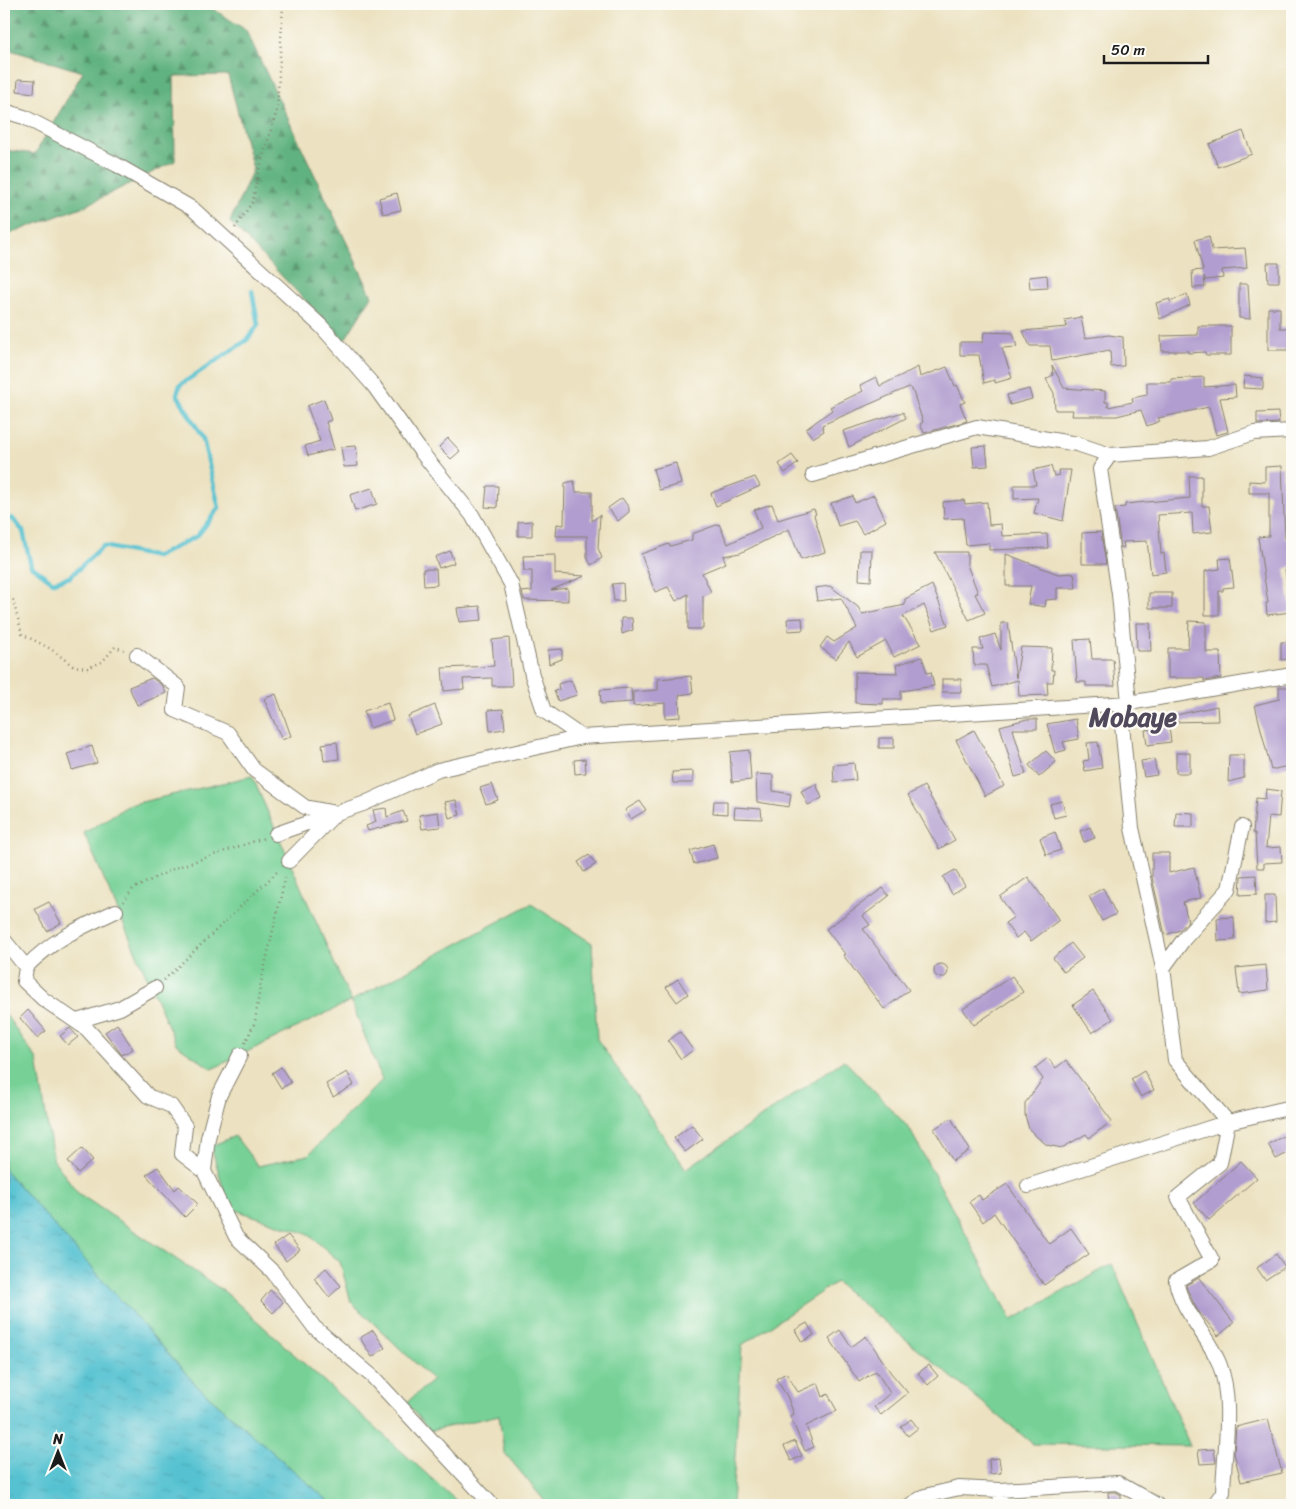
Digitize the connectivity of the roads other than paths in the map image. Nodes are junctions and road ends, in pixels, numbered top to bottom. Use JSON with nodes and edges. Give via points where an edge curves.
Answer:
{"nodes":[{"id":1,"x":4,"y":111,"type":"edge"},
{"id":2,"x":1292,"y":431,"type":"edge"},
{"id":3,"x":1110,"y":454,"type":"junction"},
{"id":4,"x":813,"y":475,"type":"dead end"},
{"id":5,"x":137,"y":655,"type":"road end"},
{"id":6,"x":1292,"y":675,"type":"edge"},
{"id":7,"x":1125,"y":704,"type":"junction"},
{"id":8,"x":582,"y":736,"type":"junction"},
{"id":9,"x":336,"y":813,"type":"junction"},
{"id":10,"x":1242,"y":826,"type":"dead end"},
{"id":11,"x":276,"y":834,"type":"road end"},
{"id":12,"x":290,"y":861,"type":"road end"},
{"id":13,"x":116,"y":911,"type":"road end"},
{"id":14,"x":4,"y":940,"type":"edge"},
{"id":15,"x":26,"y":967,"type":"junction"},
{"id":16,"x":1163,"y":968,"type":"junction"},
{"id":17,"x":156,"y":988,"type":"road end"},
{"id":18,"x":77,"y":1022,"type":"junction"},
{"id":19,"x":240,"y":1055,"type":"road end"},
{"id":20,"x":1292,"y":1107,"type":"edge"},
{"id":21,"x":1228,"y":1122,"type":"junction"},
{"id":22,"x":204,"y":1171,"type":"junction"},
{"id":23,"x":1028,"y":1186,"type":"dead end"},
{"id":24,"x":1000,"y":1490,"type":"junction"},
{"id":25,"x":492,"y":1505,"type":"edge"},
{"id":26,"x":910,"y":1505,"type":"edge"},
{"id":27,"x":1001,"y":1505,"type":"edge"},
{"id":28,"x":1157,"y":1505,"type":"edge"},
{"id":29,"x":1214,"y":1505,"type":"edge"}],
"edges":[{"from":1,"to":8,"type":"street","via":[[117,165],[193,209],[333,339],[374,386],[472,515],[511,584],[532,675],[544,711]]},
{"from":2,"to":3,"type":"street","via":[[1254,433],[1208,448]]},
{"from":3,"to":4,"type":"street","via":[[1078,444],[977,427]]},
{"from":3,"to":7,"type":"street","via":[[1100,469],[1119,594]]},
{"from":5,"to":9,"type":"street","via":[[178,687],[175,710],[228,733],[254,770],[305,807]]},
{"from":6,"to":7,"type":"street"},
{"from":7,"to":8,"type":"street"},
{"from":7,"to":16,"type":"street","via":[[1132,828]]},
{"from":8,"to":9,"type":"street","via":[[438,770]]},
{"from":9,"to":11,"type":"street"},
{"from":9,"to":12,"type":"street"},
{"from":10,"to":16,"type":"street","via":[[1229,889]]},
{"from":13,"to":15,"type":"street","via":[[62,937],[42,950]]},
{"from":14,"to":15,"type":"street"},
{"from":15,"to":18,"type":"street","via":[[24,980],[43,999]]},
{"from":16,"to":21,"type":"street","via":[[1175,1060]]},
{"from":17,"to":18,"type":"street","via":[[120,1008]]},
{"from":18,"to":22,"type":"street","via":[[88,1029],[148,1096],[171,1106],[185,1126],[182,1154]]},
{"from":19,"to":22,"type":"street","via":[[220,1096],[208,1138]]},
{"from":20,"to":21,"type":"street"},
{"from":21,"to":23,"type":"street"},
{"from":21,"to":29,"type":"street","via":[[1220,1163],[1178,1197],[1212,1260],[1176,1281],[1179,1294],[1218,1362],[1227,1392],[1223,1492]]},
{"from":22,"to":25,"type":"street","via":[[236,1237],[273,1272],[314,1326],[373,1377]]},
{"from":24,"to":26,"type":"street","via":[[959,1488],[925,1496]]},
{"from":24,"to":27,"type":"street"},
{"from":24,"to":28,"type":"street","via":[[1118,1483]]}]}
